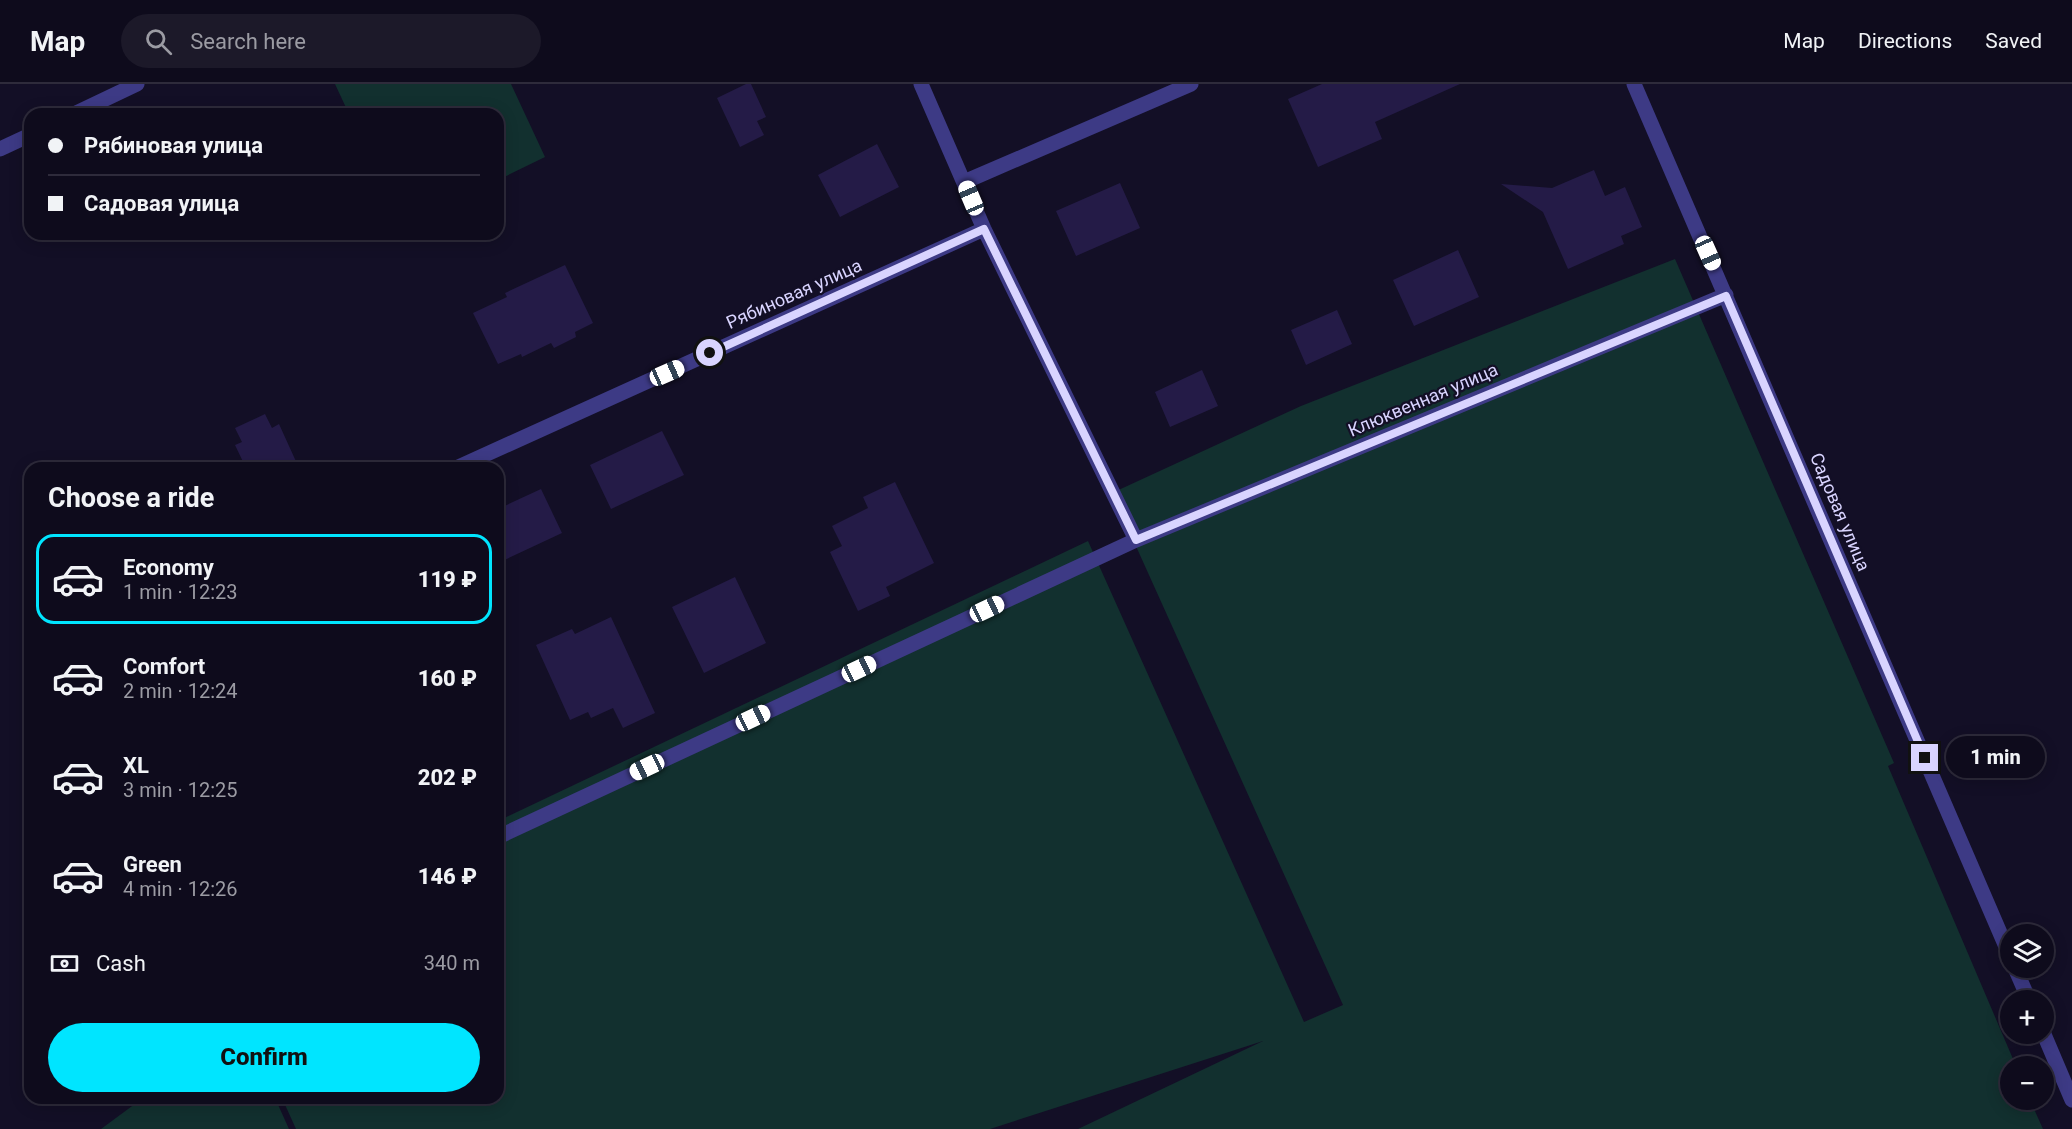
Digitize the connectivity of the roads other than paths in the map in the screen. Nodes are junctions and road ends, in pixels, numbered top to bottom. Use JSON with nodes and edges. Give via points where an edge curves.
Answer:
{"nodes":[{"id":1,"x":137,"y":84,"type":"edge"},
{"id":2,"x":921,"y":84,"type":"edge"},
{"id":3,"x":1191,"y":84,"type":"edge"},
{"id":4,"x":1635,"y":84,"type":"edge"},
{"id":5,"x":87,"y":108,"type":"edge"},
{"id":6,"x":24,"y":138,"type":"edge"},
{"id":7,"x":0,"y":149,"type":"edge"},
{"id":8,"x":964,"y":182,"type":"junction"},
{"id":9,"x":984,"y":229,"type":"junction"},
{"id":10,"x":1726,"y":296,"type":"junction"},
{"id":11,"x":469,"y":462,"type":"edge"},
{"id":12,"x":1136,"y":540,"type":"junction"},
{"id":13,"x":504,"y":834,"type":"edge"},
{"id":14,"x":2000,"y":933,"type":"edge"},
{"id":15,"x":2048,"y":1044,"type":"edge"},
{"id":16,"x":2072,"y":1100,"type":"edge"}],
"edges":[{"from":1,"to":5,"type":"street"},
{"from":2,"to":8,"type":"street"},
{"from":3,"to":8,"type":"street"},
{"from":4,"to":10,"type":"street","name":"Садовая улица"},
{"from":6,"to":7,"type":"street"},
{"from":8,"to":9,"type":"street"},
{"from":9,"to":11,"type":"street","name":"Рябиновая улица"},
{"from":9,"to":12,"type":"street"},
{"from":10,"to":12,"type":"street","name":"Клюквенная улица"},
{"from":10,"to":14,"type":"street","name":"Садовая улица"},
{"from":12,"to":13,"type":"street","name":"Клюквенная улица"},
{"from":15,"to":16,"type":"street"}]}
